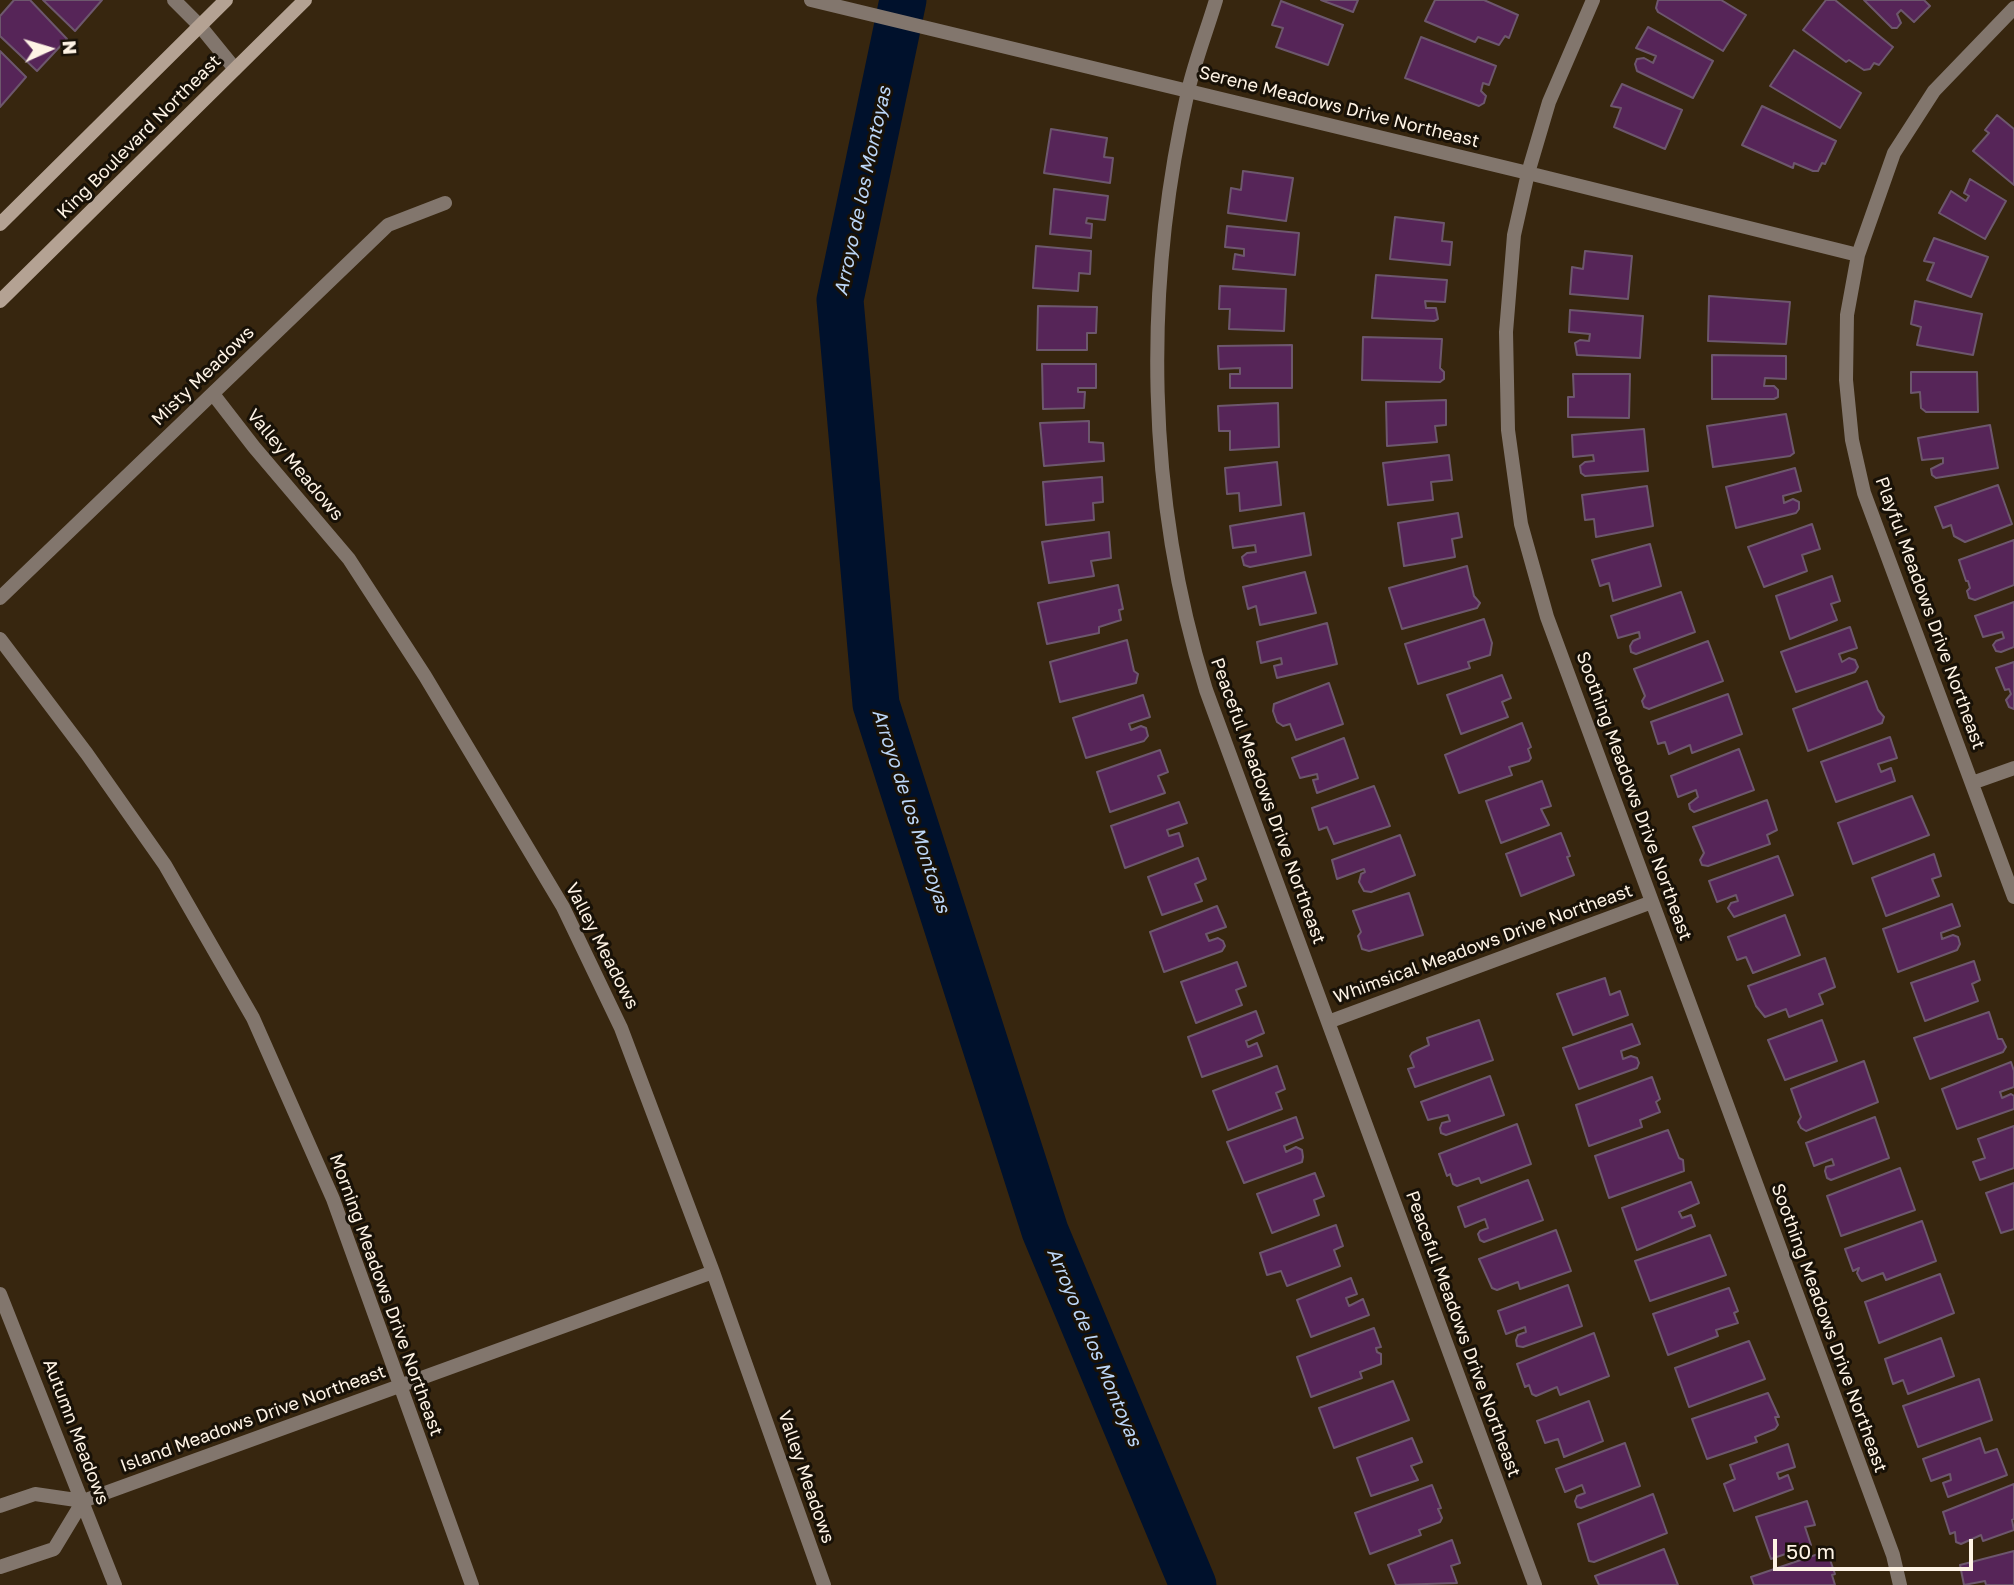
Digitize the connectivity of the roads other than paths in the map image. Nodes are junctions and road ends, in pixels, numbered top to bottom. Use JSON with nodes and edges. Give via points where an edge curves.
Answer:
{"nodes":[{"id":1,"x":174,"y":0,"type":"edge"},
{"id":2,"x":226,"y":0,"type":"edge"},
{"id":3,"x":305,"y":0,"type":"edge"},
{"id":4,"x":811,"y":0,"type":"edge"},
{"id":5,"x":1216,"y":0,"type":"edge"},
{"id":6,"x":1593,"y":0,"type":"edge"},
{"id":7,"x":2014,"y":8,"type":"edge"},
{"id":8,"x":200,"y":26,"type":"junction"},
{"id":9,"x":235,"y":69,"type":"junction"},
{"id":10,"x":1188,"y":90,"type":"junction"},
{"id":11,"x":1528,"y":173,"type":"junction"},
{"id":12,"x":445,"y":203,"type":"dead end"},
{"id":13,"x":0,"y":224,"type":"edge"},
{"id":14,"x":1858,"y":255,"type":"junction"},
{"id":15,"x":0,"y":301,"type":"edge"},
{"id":16,"x":213,"y":394,"type":"junction"},
{"id":17,"x":0,"y":598,"type":"edge"},
{"id":18,"x":0,"y":639,"type":"edge"},
{"id":19,"x":2014,"y":768,"type":"edge"},
{"id":20,"x":1972,"y":783,"type":"junction"},
{"id":21,"x":2014,"y":897,"type":"edge"},
{"id":22,"x":1652,"y":902,"type":"junction"},
{"id":23,"x":1328,"y":1022,"type":"junction"},
{"id":24,"x":713,"y":1272,"type":"junction"},
{"id":25,"x":0,"y":1294,"type":"edge"},
{"id":26,"x":400,"y":1387,"type":"junction"},
{"id":27,"x":83,"y":1501,"type":"junction"},
{"id":28,"x":0,"y":1506,"type":"edge"},
{"id":29,"x":0,"y":1567,"type":"edge"},
{"id":30,"x":115,"y":1585,"type":"edge"},
{"id":31,"x":472,"y":1585,"type":"edge"},
{"id":32,"x":824,"y":1585,"type":"edge"},
{"id":33,"x":1535,"y":1585,"type":"edge"},
{"id":34,"x":1900,"y":1585,"type":"edge"}],
"edges":[{"from":1,"to":8,"type":"street"},
{"from":2,"to":8,"type":"street","name":"King Boulevard Northeast"},
{"from":3,"to":9,"type":"street","name":"King Boulevard Northeast"},
{"from":4,"to":10,"type":"street","name":"Serene Meadows Drive Northeast"},
{"from":5,"to":10,"type":"street","name":"Peaceful Meadows Drive Northeast"},
{"from":6,"to":11,"type":"street","name":"Soothing Meadows Drive Northeast","via":[[1549,102]]},
{"from":7,"to":14,"type":"street","name":"Playful Meadows Drive Northeast","via":[[1934,91],[1894,153]]},
{"from":8,"to":9,"type":"street"},
{"from":8,"to":13,"type":"street","name":"King Boulevard Northeast"},
{"from":9,"to":15,"type":"street","name":"King Boulevard Northeast"},
{"from":10,"to":11,"type":"street","name":"Serene Meadows Drive Northeast"},
{"from":10,"to":23,"type":"street","name":"Peaceful Meadows Drive Northeast","via":[[1161,245],[1156,382],[1167,511],[1188,632],[1206,690]]},
{"from":11,"to":14,"type":"street","name":"Serene Meadows Drive Northeast"},
{"from":11,"to":22,"type":"street","name":"Soothing Meadows Drive Northeast","via":[[1514,235],[1506,332],[1508,430],[1521,524],[1548,617]]},
{"from":12,"to":16,"type":"street","name":"Misty Meadows","via":[[388,225]]},
{"from":14,"to":20,"type":"street","name":"Playful Meadows Drive Northeast","via":[[1847,316],[1846,380],[1852,440],[1864,493]]},
{"from":16,"to":17,"type":"street","name":"Misty Meadows"},
{"from":16,"to":24,"type":"street","name":"Valley Meadows","via":[[349,559],[563,907],[621,1028]]},
{"from":18,"to":26,"type":"street","name":"Morning Meadows Drive Northeast","via":[[165,866],[253,1018],[333,1199]]},
{"from":19,"to":20,"type":"street"},
{"from":20,"to":21,"type":"street","name":"Playful Meadows Drive Northeast"},
{"from":22,"to":23,"type":"street","name":"Whimsical Meadows Drive Northeast"},
{"from":22,"to":34,"type":"street","name":"Soothing Meadows Drive Northeast"},
{"from":23,"to":33,"type":"street","name":"Peaceful Meadows Drive Northeast"},
{"from":24,"to":26,"type":"street","name":"Island Meadows Drive Northeast"},
{"from":24,"to":32,"type":"street","name":"Valley Meadows"},
{"from":25,"to":27,"type":"street","name":"Autumn Meadows"},
{"from":26,"to":27,"type":"street","name":"Island Meadows Drive Northeast"},
{"from":26,"to":31,"type":"street","name":"Morning Meadows Drive Northeast"},
{"from":27,"to":28,"type":"street","name":"Island Meadows Drive Northeast","via":[[35,1494]]},
{"from":27,"to":29,"type":"street","via":[[54,1549]]},
{"from":27,"to":30,"type":"street","name":"Autumn Meadows"}]}
